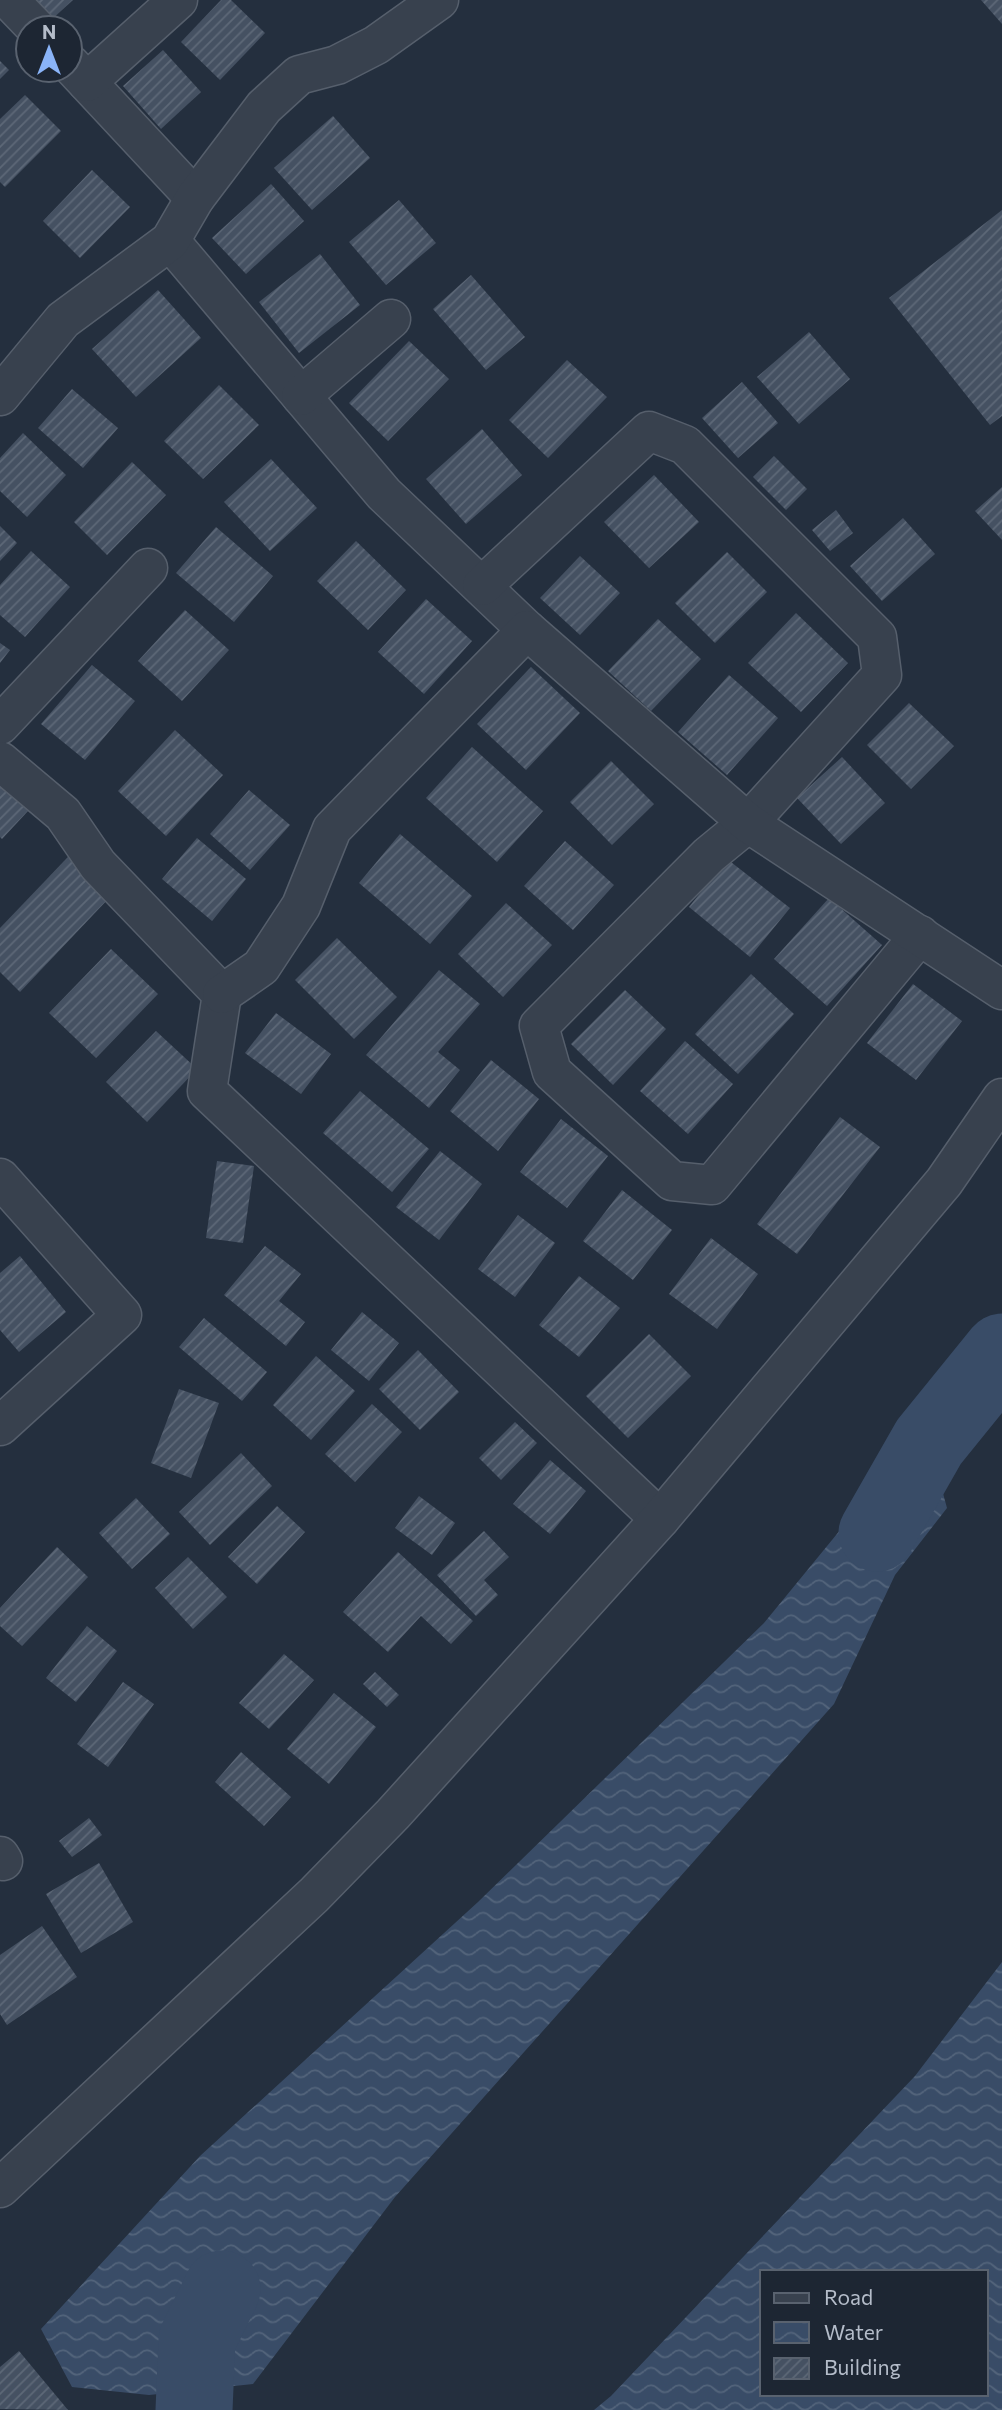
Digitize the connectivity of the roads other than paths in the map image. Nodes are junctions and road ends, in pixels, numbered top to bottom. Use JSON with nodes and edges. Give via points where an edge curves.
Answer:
{"nodes":[{"id":1,"x":9,"y":0,"type":"edge"},
{"id":2,"x":178,"y":0,"type":"edge"},
{"id":3,"x":439,"y":0,"type":"edge"},
{"id":4,"x":22,"y":14,"type":"edge"},
{"id":5,"x":84,"y":69,"type":"edge"},
{"id":6,"x":84,"y":79,"type":"edge"},
{"id":7,"x":195,"y":198,"type":"junction"},
{"id":8,"x":170,"y":241,"type":"junction"},
{"id":9,"x":391,"y":319,"type":"dead end"},
{"id":10,"x":0,"y":396,"type":"edge"},
{"id":11,"x":301,"y":396,"type":"junction"},
{"id":12,"x":148,"y":568,"type":"dead end"},
{"id":13,"x":482,"y":586,"type":"junction"},
{"id":14,"x":527,"y":629,"type":"junction"},
{"id":15,"x":0,"y":725,"type":"edge"},
{"id":16,"x":0,"y":761,"type":"edge"},
{"id":17,"x":748,"y":823,"type":"junction"},
{"id":18,"x":920,"y":935,"type":"junction"},
{"id":19,"x":1002,"y":990,"type":"edge"},
{"id":20,"x":222,"y":994,"type":"junction"},
{"id":21,"x":1002,"y":1098,"type":"edge"},
{"id":22,"x":0,"y":1178,"type":"edge"},
{"id":23,"x":0,"y":1426,"type":"edge"},
{"id":24,"x":660,"y":1519,"type":"junction"},
{"id":25,"x":0,"y":2188,"type":"edge"}],
"edges":[{"from":1,"to":4,"type":"street"},
{"from":2,"to":5,"type":"street"},
{"from":3,"to":7,"type":"street","via":[[376,45],[337,65],[299,75],[264,107]]},
{"from":6,"to":7,"type":"street"},
{"from":7,"to":8,"type":"street"},
{"from":8,"to":10,"type":"street","via":[[64,320]]},
{"from":8,"to":11,"type":"street"},
{"from":9,"to":11,"type":"street"},
{"from":11,"to":13,"type":"street","via":[[384,494]]},
{"from":12,"to":15,"type":"street"},
{"from":13,"to":14,"type":"street"},
{"from":13,"to":17,"type":"street","via":[[649,431],[685,445],[877,638],[882,675]]},
{"from":14,"to":17,"type":"street"},
{"from":14,"to":20,"type":"street","via":[[332,829],[301,906],[261,967]]},
{"from":16,"to":20,"type":"street","via":[[63,814],[97,865]]},
{"from":17,"to":18,"type":"street"},
{"from":17,"to":18,"type":"street","via":[[709,855],[539,1026],[552,1072],[672,1181],[712,1185]]},
{"from":18,"to":19,"type":"street"},
{"from":20,"to":24,"type":"street","via":[[208,1091]]},
{"from":21,"to":24,"type":"street","via":[[944,1182]]},
{"from":22,"to":23,"type":"street","via":[[122,1315]]},
{"from":24,"to":25,"type":"street","via":[[314,1895]]}]}
